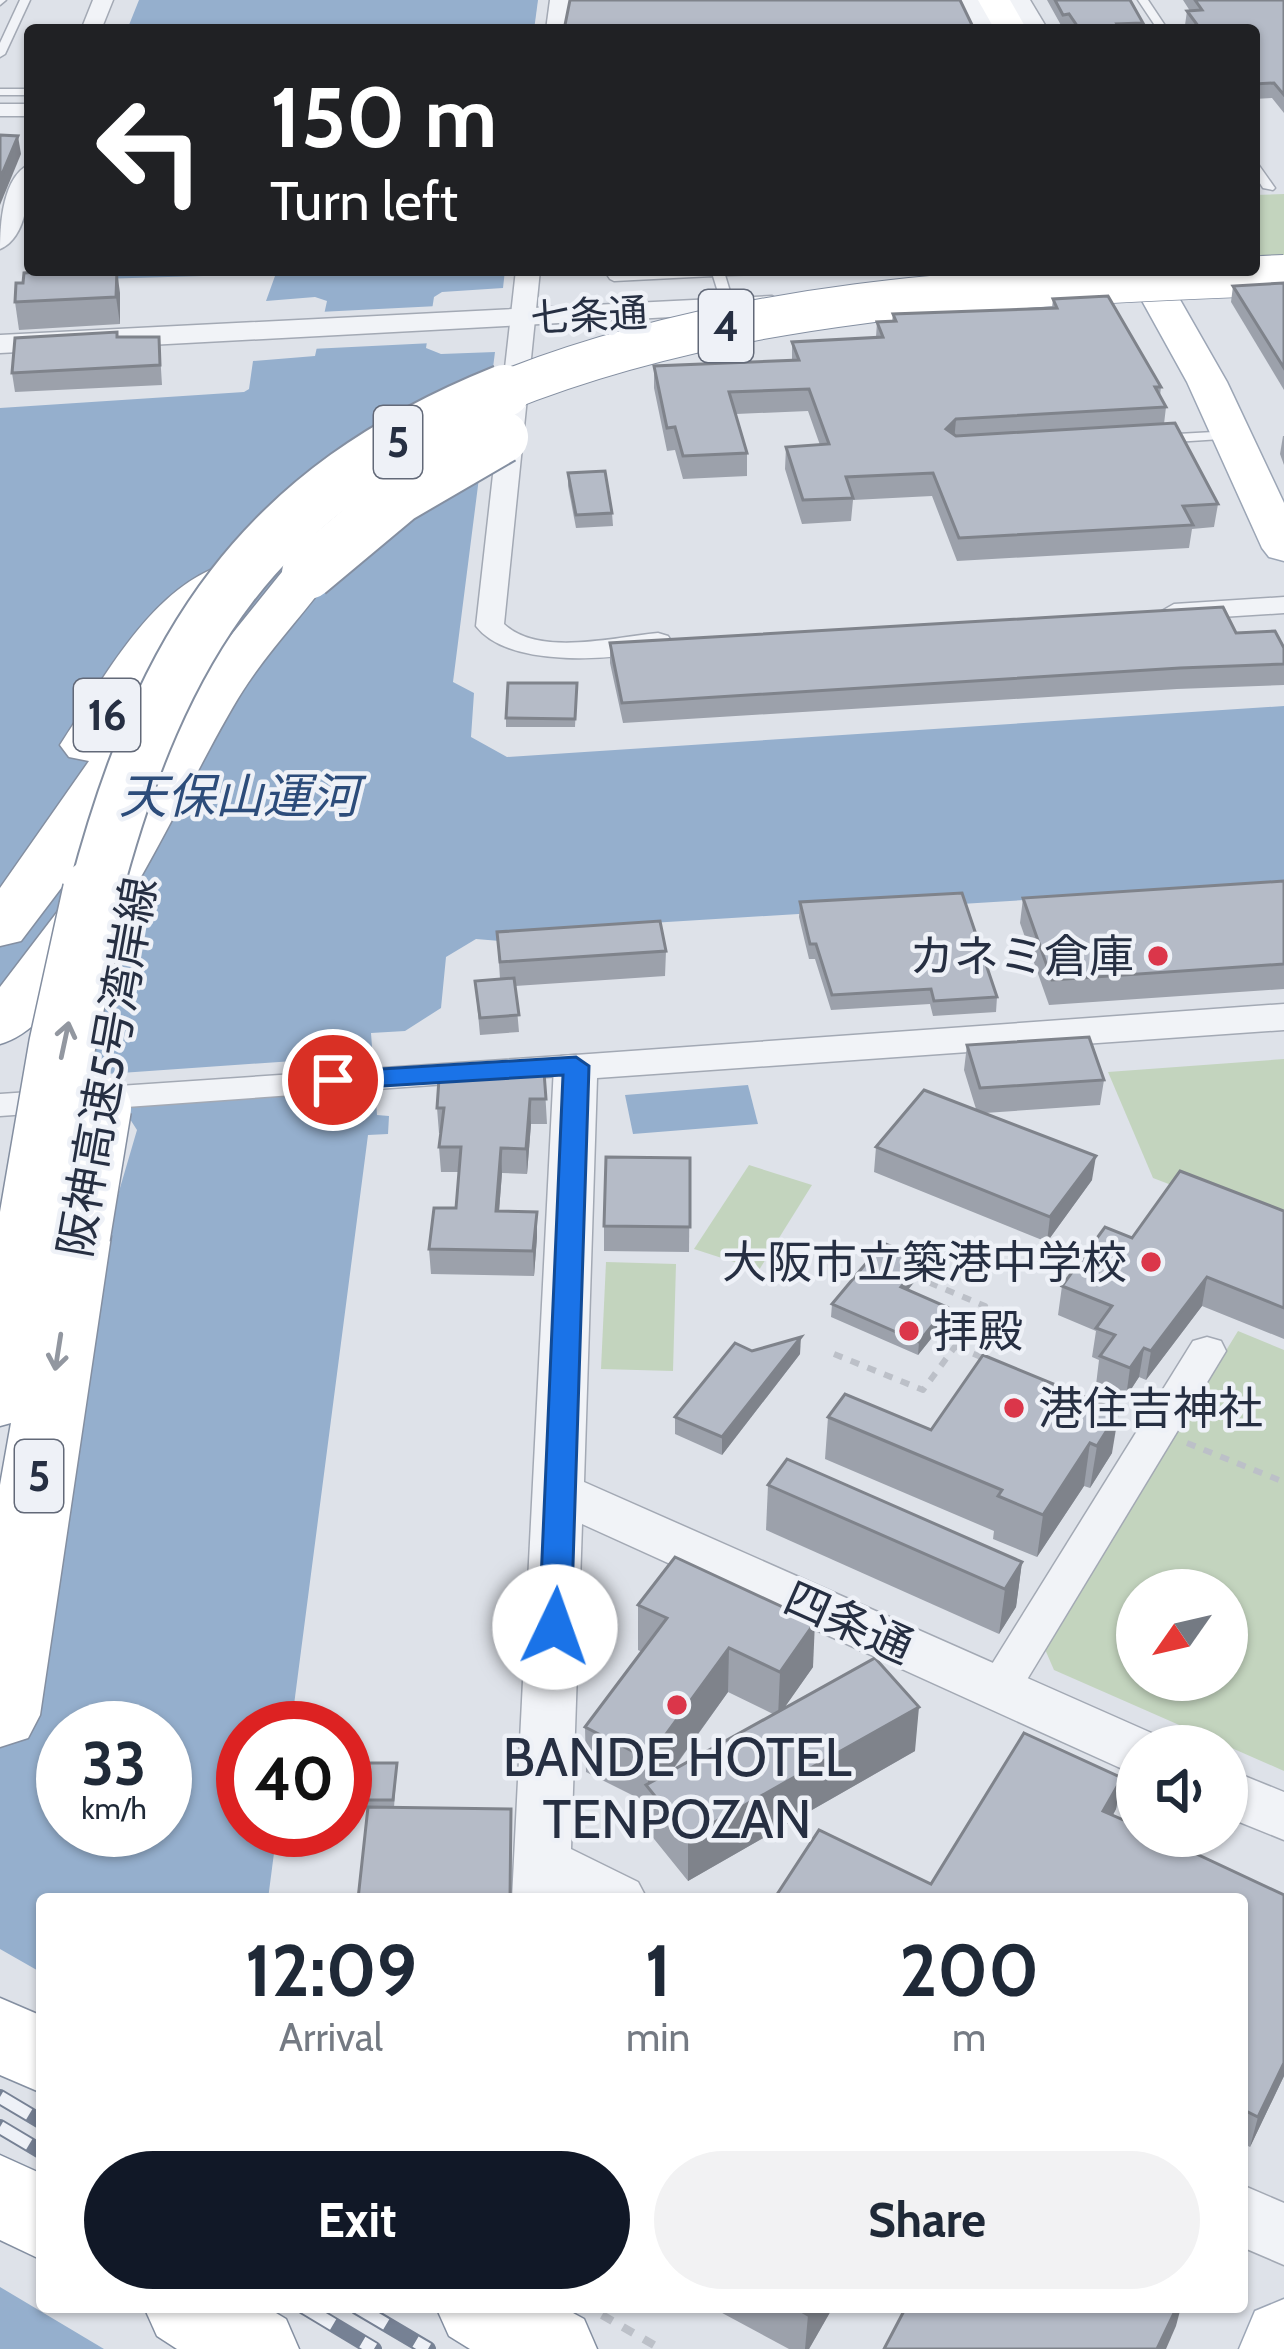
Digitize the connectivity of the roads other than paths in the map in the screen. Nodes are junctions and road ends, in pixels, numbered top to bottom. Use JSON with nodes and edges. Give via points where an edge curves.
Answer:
{"nodes":[{"id":1,"x":25,"y":0,"type":"edge"},
{"id":2,"x":0,"y":54,"type":"edge"},
{"id":3,"x":1260,"y":175,"type":"edge"},
{"id":4,"x":24,"y":185,"type":"edge"},
{"id":5,"x":1269,"y":188,"type":"dead end"},
{"id":6,"x":0,"y":242,"type":"edge"},
{"id":7,"x":527,"y":276,"type":"edge"},
{"id":8,"x":719,"y":276,"type":"edge"},
{"id":9,"x":1149,"y":278,"type":"edge"},
{"id":10,"x":1284,"y":281,"type":"edge"},
{"id":11,"x":729,"y":308,"type":"junction"},
{"id":12,"x":522,"y":318,"type":"junction"},
{"id":13,"x":0,"y":344,"type":"edge"},
{"id":14,"x":1232,"y":435,"type":"junction"},
{"id":15,"x":1141,"y":440,"type":"edge"},
{"id":16,"x":1284,"y":548,"type":"edge"},
{"id":17,"x":308,"y":573,"type":"joint"},
{"id":18,"x":233,"y":577,"type":"junction"},
{"id":19,"x":1284,"y":604,"type":"edge"},
{"id":20,"x":1135,"y":614,"type":"edge"},
{"id":21,"x":689,"y":641,"type":"edge"},
{"id":22,"x":0,"y":869,"type":"edge"},
{"id":23,"x":0,"y":928,"type":"edge"},
{"id":24,"x":1284,"y":1017,"type":"edge"},
{"id":25,"x":0,"y":1024,"type":"edge"},
{"id":26,"x":576,"y":1066,"type":"junction"},
{"id":27,"x":0,"y":1105,"type":"edge"},
{"id":28,"x":1207,"y":1351,"type":"dead end"},
{"id":29,"x":0,"y":1400,"type":"edge"},
{"id":30,"x":561,"y":1493,"type":"junction"},
{"id":31,"x":999,"y":1689,"type":"junction"},
{"id":32,"x":0,"y":1715,"type":"edge"},
{"id":33,"x":1116,"y":1742,"type":"edge"},
{"id":34,"x":1248,"y":1801,"type":"edge"},
{"id":35,"x":1284,"y":1817,"type":"edge"},
{"id":36,"x":543,"y":1880,"type":"edge"},
{"id":37,"x":594,"y":1893,"type":"edge"},
{"id":38,"x":0,"y":2034,"type":"edge"},
{"id":39,"x":36,"y":2054,"type":"edge"},
{"id":40,"x":0,"y":2194,"type":"edge"},
{"id":41,"x":36,"y":2216,"type":"edge"},
{"id":42,"x":1248,"y":2218,"type":"edge"},
{"id":43,"x":1284,"y":2235,"type":"edge"},
{"id":44,"x":490,"y":2313,"type":"edge"},
{"id":45,"x":1284,"y":2339,"type":"edge"},
{"id":46,"x":553,"y":2349,"type":"edge"},
{"id":47,"x":1280,"y":2349,"type":"edge"}],
"edges":[{"from":1,"to":2,"type":"lane"},
{"from":3,"to":5,"type":"lane"},
{"from":4,"to":6,"type":"street"},
{"from":7,"to":12,"type":"street"},
{"from":8,"to":11,"type":"lane"},
{"from":9,"to":10,"type":"street","name":"七条通"},
{"from":9,"to":11,"type":"street","name":"七条通"},
{"from":9,"to":14,"type":"main road"},
{"from":10,"to":17,"type":"highway","number":"4","bridge":true,"via":[[966,310],[795,339],[651,377],[533,422],[432,475]]},
{"from":10,"to":18,"type":"highway","number":"4","bridge":true,"via":[[1050,284],[842,303],[649,344],[523,387],[397,448],[293,522]]},
{"from":29,"to":10,"type":"highway","name":"阪神高速5号湾岸線","number":"5","one_way":true,"bridge":true,"via":[[62,1052],[124,805],[149,732],[205,630],[304,504],[393,445],[491,395],[718,323],[861,300]]},
{"from":10,"to":32,"type":"highway","name":"阪神高速5号湾岸線","number":"5","one_way":true,"bridge":true,"via":[[960,307],[769,340],[643,374],[524,419],[422,472],[335,536],[266,607],[192,715],[139,874]]},
{"from":11,"to":12,"type":"street","name":"七条通"},
{"from":12,"to":13,"type":"street","name":"七条通"},
{"from":12,"to":21,"type":"street","via":[[490,626],[498,639],[525,649]]},
{"from":14,"to":15,"type":"lane"},
{"from":14,"to":16,"type":"main road"},
{"from":17,"to":25,"type":"highway","number":"16","bridge":true,"via":[[222,680],[115,876]]},
{"from":18,"to":22,"type":"highway","number":"16","via":[[183,613],[144,659]]},
{"from":18,"to":23,"type":"highway","bridge":true,"via":[[81,818]]},
{"from":19,"to":20,"type":"street"},
{"from":24,"to":26,"type":"street"},
{"from":26,"to":27,"type":"street"},
{"from":26,"to":30,"type":"street"},
{"from":28,"to":31,"type":"street"},
{"from":30,"to":31,"type":"street","name":"四条通"},
{"from":30,"to":36,"type":"street"},
{"from":31,"to":33,"type":"street","name":"四条通"},
{"from":34,"to":35,"type":"street"},
{"from":36,"to":37,"type":"street"},
{"from":38,"to":39,"type":"highway"},
{"from":40,"to":41,"type":"highway"},
{"from":42,"to":43,"type":"street"},
{"from":44,"to":46,"type":"highway"},
{"from":45,"to":47,"type":"main road"}]}
